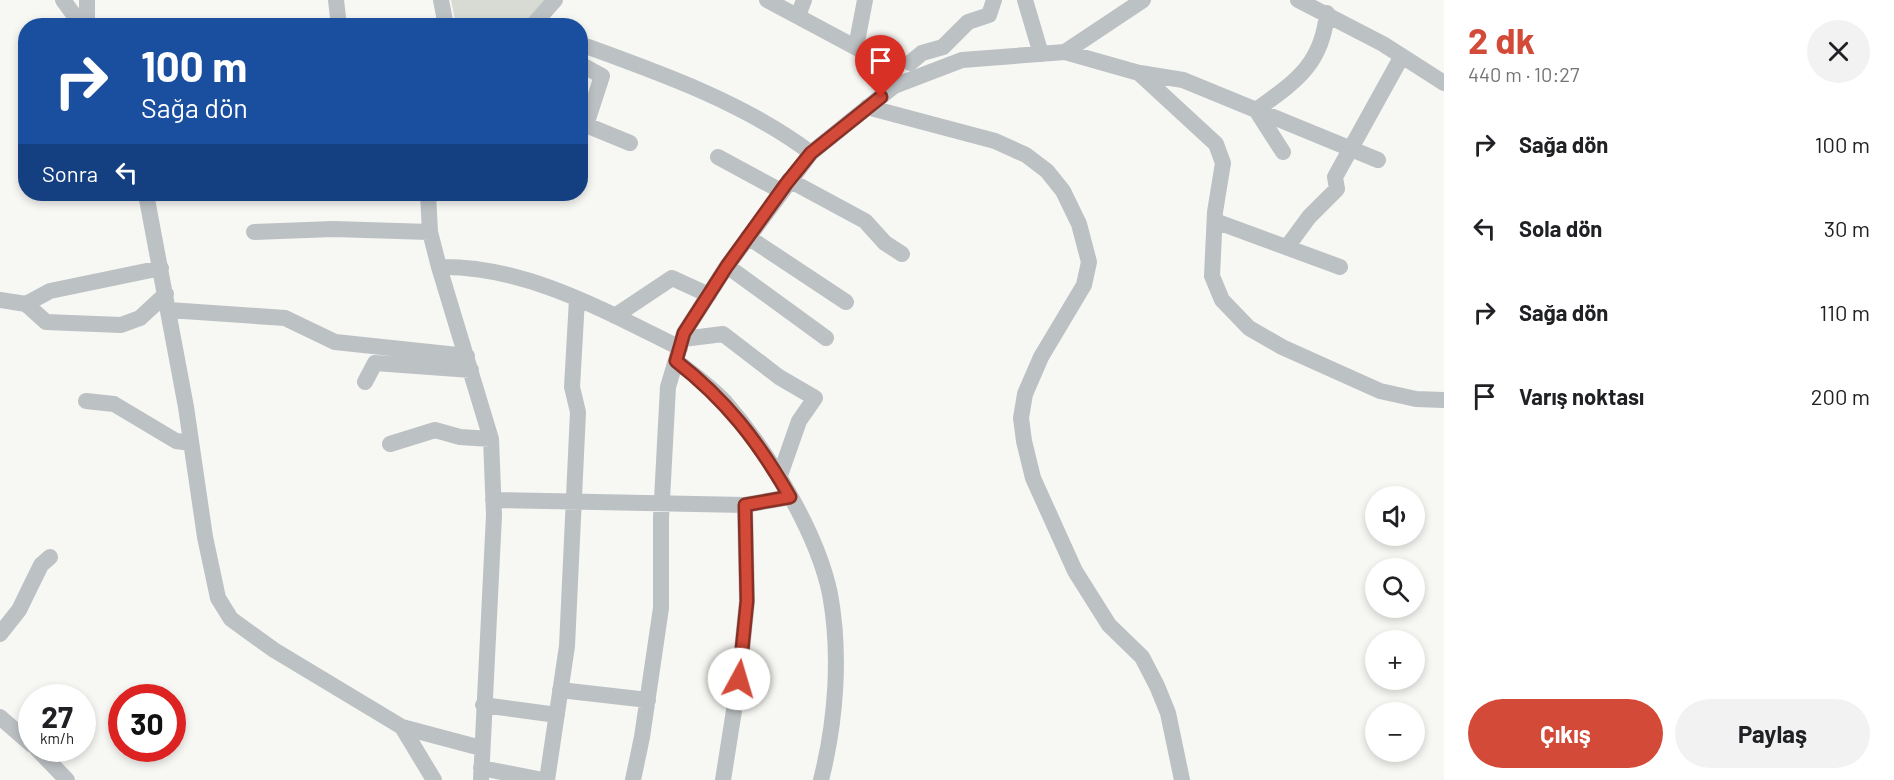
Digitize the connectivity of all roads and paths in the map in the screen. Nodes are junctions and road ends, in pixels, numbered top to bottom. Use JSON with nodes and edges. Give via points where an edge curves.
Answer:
{"nodes":[{"id":1,"x":63,"y":0,"type":"edge"},
{"id":2,"x":87,"y":0,"type":"edge"},
{"id":3,"x":336,"y":0,"type":"edge"},
{"id":4,"x":441,"y":0,"type":"edge"},
{"id":5,"x":555,"y":0,"type":"edge"},
{"id":6,"x":767,"y":0,"type":"edge"},
{"id":7,"x":865,"y":0,"type":"edge"},
{"id":8,"x":994,"y":0,"type":"edge"},
{"id":9,"x":1025,"y":0,"type":"edge"},
{"id":10,"x":1143,"y":0,"type":"edge"},
{"id":11,"x":1298,"y":0,"type":"edge"},
{"id":12,"x":801,"y":8,"type":"edge"},
{"id":13,"x":1327,"y":13,"type":"junction"},
{"id":14,"x":76,"y":18,"type":"edge"},
{"id":15,"x":87,"y":18,"type":"edge"},
{"id":16,"x":338,"y":18,"type":"edge"},
{"id":17,"x":444,"y":18,"type":"edge"},
{"id":18,"x":539,"y":18,"type":"edge"},
{"id":19,"x":588,"y":47,"type":"edge"},
{"id":20,"x":856,"y":47,"type":"junction"},
{"id":21,"x":1065,"y":52,"type":"junction"},
{"id":22,"x":1041,"y":54,"type":"junction"},
{"id":23,"x":1402,"y":56,"type":"junction"},
{"id":24,"x":883,"y":62,"type":"junction"},
{"id":25,"x":910,"y":63,"type":"junction"},
{"id":26,"x":950,"y":65,"type":"junction"},
{"id":27,"x":588,"y":68,"type":"edge"},
{"id":28,"x":1139,"y":73,"type":"junction"},
{"id":29,"x":1444,"y":83,"type":"edge"},
{"id":30,"x":894,"y":86,"type":"junction"},
{"id":31,"x":867,"y":108,"type":"junction"},
{"id":32,"x":1256,"y":110,"type":"junction"},
{"id":33,"x":588,"y":119,"type":"edge"},
{"id":34,"x":588,"y":126,"type":"edge"},
{"id":35,"x":630,"y":143,"type":"dead end"},
{"id":36,"x":1352,"y":149,"type":"junction"},
{"id":37,"x":1284,"y":152,"type":"dead end"},
{"id":38,"x":811,"y":153,"type":"junction"},
{"id":39,"x":718,"y":157,"type":"dead end"},
{"id":40,"x":1378,"y":160,"type":"dead end"},
{"id":41,"x":785,"y":185,"type":"junction"},
{"id":42,"x":147,"y":201,"type":"edge"},
{"id":43,"x":428,"y":201,"type":"edge"},
{"id":44,"x":1215,"y":221,"type":"junction"},
{"id":45,"x":254,"y":232,"type":"dead end"},
{"id":46,"x":430,"y":232,"type":"junction"},
{"id":47,"x":748,"y":237,"type":"junction"},
{"id":48,"x":1287,"y":247,"type":"junction"},
{"id":49,"x":902,"y":254,"type":"dead end"},
{"id":50,"x":727,"y":266,"type":"junction"},
{"id":51,"x":439,"y":267,"type":"junction"},
{"id":52,"x":1340,"y":267,"type":"dead end"},
{"id":53,"x":161,"y":268,"type":"junction"},
{"id":54,"x":709,"y":295,"type":"junction"},
{"id":55,"x":577,"y":299,"type":"junction"},
{"id":56,"x":0,"y":300,"type":"edge"},
{"id":57,"x":167,"y":302,"type":"junction"},
{"id":58,"x":846,"y":302,"type":"dead end"},
{"id":59,"x":26,"y":304,"type":"junction"},
{"id":60,"x":615,"y":316,"type":"junction"},
{"id":61,"x":826,"y":338,"type":"dead end"},
{"id":62,"x":679,"y":349,"type":"junction"},
{"id":63,"x":469,"y":363,"type":"junction"},
{"id":64,"x":365,"y":382,"type":"dead end"},
{"id":65,"x":1444,"y":400,"type":"edge"},
{"id":66,"x":86,"y":401,"type":"dead end"},
{"id":67,"x":491,"y":439,"type":"junction"},
{"id":68,"x":192,"y":443,"type":"junction"},
{"id":69,"x":390,"y":444,"type":"dead end"},
{"id":70,"x":779,"y":478,"type":"junction"},
{"id":71,"x":790,"y":497,"type":"junction"},
{"id":72,"x":493,"y":500,"type":"junction"},
{"id":73,"x":575,"y":501,"type":"junction"},
{"id":74,"x":661,"y":502,"type":"junction"},
{"id":75,"x":745,"y":505,"type":"junction"},
{"id":76,"x":50,"y":557,"type":"dead end"},
{"id":77,"x":0,"y":633,"type":"edge"},
{"id":78,"x":560,"y":690,"type":"junction"},
{"id":79,"x":648,"y":700,"type":"junction"},
{"id":80,"x":483,"y":705,"type":"junction"},
{"id":81,"x":556,"y":716,"type":"junction"},
{"id":82,"x":0,"y":717,"type":"edge"},
{"id":83,"x":402,"y":727,"type":"junction"},
{"id":84,"x":18,"y":733,"type":"edge"},
{"id":85,"x":481,"y":748,"type":"junction"},
{"id":86,"x":50,"y":762,"type":"edge"},
{"id":87,"x":481,"y":774,"type":"edge"},
{"id":88,"x":67,"y":780,"type":"edge"},
{"id":89,"x":434,"y":780,"type":"edge"},
{"id":90,"x":545,"y":780,"type":"edge"},
{"id":91,"x":633,"y":780,"type":"edge"},
{"id":92,"x":723,"y":780,"type":"edge"},
{"id":93,"x":820,"y":780,"type":"edge"},
{"id":94,"x":1182,"y":780,"type":"edge"}],
"edges":[{"from":1,"to":14,"type":"street"},
{"from":2,"to":15,"type":"street"},
{"from":3,"to":16,"type":"street"},
{"from":4,"to":17,"type":"street"},
{"from":5,"to":18,"type":"street"},
{"from":6,"to":12,"type":"street"},
{"from":7,"to":20,"type":"street"},
{"from":8,"to":25,"type":"street","via":[[989,15],[968,22],[943,47],[922,53]]},
{"from":9,"to":22,"type":"street"},
{"from":10,"to":21,"type":"street"},
{"from":11,"to":13,"type":"street"},
{"from":12,"to":20,"type":"street"},
{"from":13,"to":23,"type":"street"},
{"from":13,"to":32,"type":"street","via":[[1325,31],[1306,71]]},
{"from":19,"to":38,"type":"street","via":[[662,74],[776,127]]},
{"from":20,"to":24,"type":"street"},
{"from":21,"to":22,"type":"street"},
{"from":21,"to":28,"type":"street"},
{"from":22,"to":26,"type":"street","via":[[962,60]]},
{"from":23,"to":29,"type":"street"},
{"from":23,"to":36,"type":"street"},
{"from":24,"to":25,"type":"street"},
{"from":24,"to":30,"type":"street"},
{"from":25,"to":26,"type":"street"},
{"from":26,"to":30,"type":"street"},
{"from":27,"to":33,"type":"street","via":[[602,76]]},
{"from":28,"to":32,"type":"street","via":[[1183,80]]},
{"from":28,"to":44,"type":"street","via":[[1216,144],[1223,163]]},
{"from":30,"to":31,"type":"street"},
{"from":31,"to":38,"type":"street"},
{"from":31,"to":94,"type":"street","via":[[985,138],[1026,155],[1047,171],[1063,191],[1079,224],[1089,262],[1084,285],[1041,357],[1025,394],[1021,418],[1024,441],[1033,478],[1075,571],[1109,625],[1142,657],[1156,686],[1168,713]]},
{"from":32,"to":36,"type":"street"},
{"from":32,"to":37,"type":"street"},
{"from":34,"to":35,"type":"street"},
{"from":36,"to":40,"type":"street"},
{"from":36,"to":48,"type":"street","via":[[1335,177],[1337,189]]},
{"from":38,"to":41,"type":"street"},
{"from":39,"to":41,"type":"street"},
{"from":41,"to":47,"type":"street"},
{"from":41,"to":49,"type":"street","via":[[865,221],[885,243]]},
{"from":42,"to":53,"type":"street"},
{"from":43,"to":46,"type":"street"},
{"from":44,"to":48,"type":"street"},
{"from":44,"to":65,"type":"street","via":[[1212,276],[1222,300],[1249,328],[1380,391]]},
{"from":45,"to":46,"type":"street"},
{"from":46,"to":51,"type":"street"},
{"from":47,"to":50,"type":"street"},
{"from":47,"to":58,"type":"street"},
{"from":48,"to":52,"type":"street"},
{"from":50,"to":54,"type":"street"},
{"from":50,"to":61,"type":"street"},
{"from":51,"to":55,"type":"street","via":[[508,275]]},
{"from":51,"to":63,"type":"street"},
{"from":53,"to":57,"type":"street"},
{"from":53,"to":59,"type":"street","via":[[50,291]]},
{"from":54,"to":60,"type":"street","via":[[672,278]]},
{"from":54,"to":62,"type":"street"},
{"from":55,"to":60,"type":"street"},
{"from":55,"to":73,"type":"street","via":[[572,387],[578,412]]},
{"from":56,"to":59,"type":"street"},
{"from":57,"to":59,"type":"street","via":[[120,325],[46,322]]},
{"from":57,"to":63,"type":"street","via":[[285,318],[336,342]]},
{"from":57,"to":68,"type":"street"},
{"from":60,"to":62,"type":"street"},
{"from":62,"to":70,"type":"street","via":[[725,403]]},
{"from":62,"to":70,"type":"street","via":[[723,334],[779,378],[815,398],[799,421]]},
{"from":62,"to":74,"type":"street","via":[[668,387]]},
{"from":63,"to":64,"type":"street","via":[[375,363]]},
{"from":63,"to":67,"type":"street"},
{"from":66,"to":68,"type":"street","via":[[114,404],[176,441]]},
{"from":67,"to":69,"type":"street","via":[[435,430]]},
{"from":67,"to":72,"type":"street"},
{"from":68,"to":83,"type":"street","via":[[218,598],[231,619],[274,650]]},
{"from":70,"to":71,"type":"street"},
{"from":71,"to":75,"type":"street"},
{"from":71,"to":93,"type":"street","via":[[819,562],[834,621],[835,697]]},
{"from":72,"to":73,"type":"street"},
{"from":72,"to":80,"type":"street"},
{"from":73,"to":74,"type":"street"},
{"from":73,"to":78,"type":"street","via":[[567,646]]},
{"from":74,"to":75,"type":"street"},
{"from":74,"to":79,"type":"street","via":[[662,608]]},
{"from":75,"to":92,"type":"street","via":[[747,601]]},
{"from":76,"to":77,"type":"street","via":[[41,565],[19,610]]},
{"from":78,"to":79,"type":"street"},
{"from":78,"to":81,"type":"street"},
{"from":79,"to":91,"type":"street"},
{"from":80,"to":81,"type":"street"},
{"from":80,"to":85,"type":"street"},
{"from":81,"to":90,"type":"street"},
{"from":82,"to":84,"type":"street"},
{"from":83,"to":85,"type":"street"},
{"from":83,"to":89,"type":"street"},
{"from":85,"to":87,"type":"street"},
{"from":86,"to":88,"type":"street"},
{"from":87,"to":90,"type":"street"}]}
